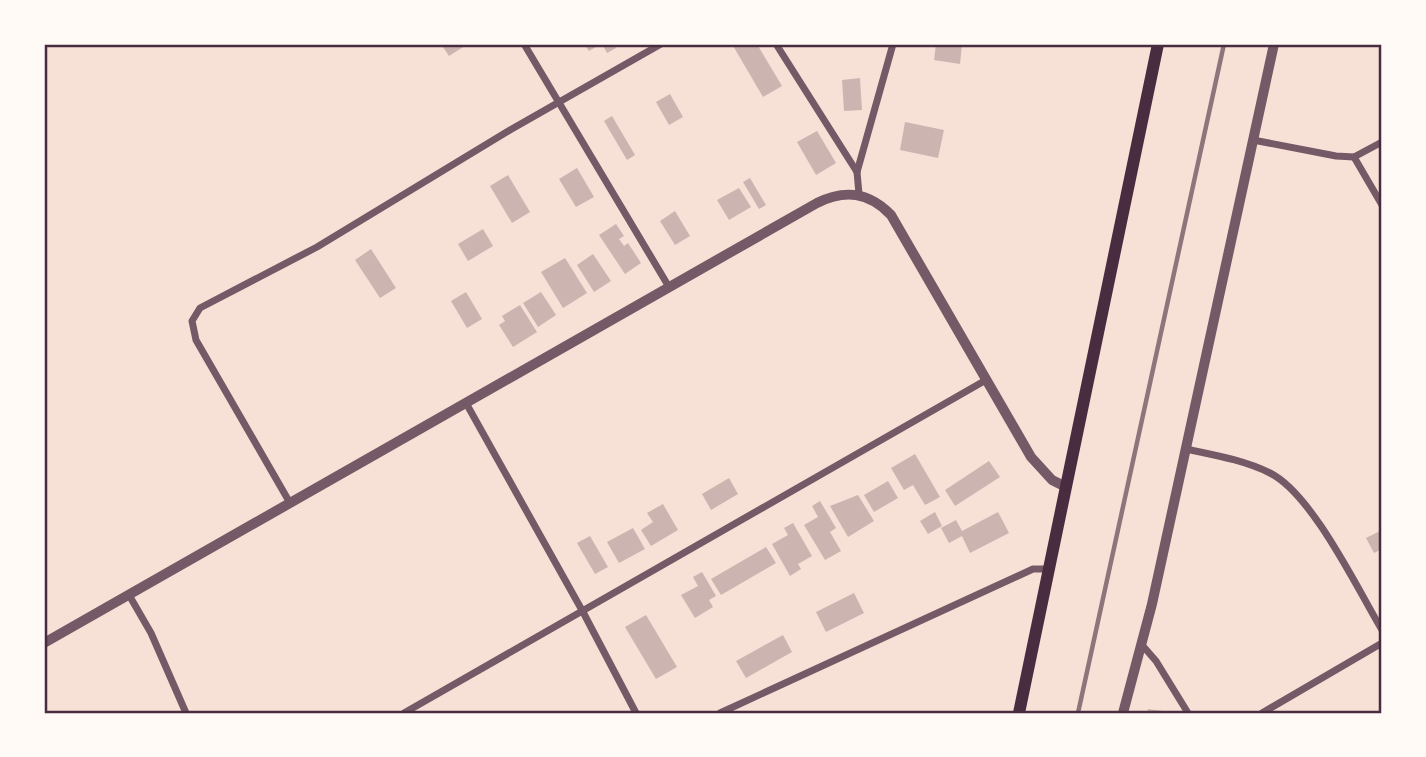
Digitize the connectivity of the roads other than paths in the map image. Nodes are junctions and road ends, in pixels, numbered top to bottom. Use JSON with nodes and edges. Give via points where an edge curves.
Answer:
{"nodes":[{"id":1,"x":524,"y":44,"type":"edge"},
{"id":2,"x":661,"y":44,"type":"edge"},
{"id":3,"x":776,"y":44,"type":"edge"},
{"id":4,"x":893,"y":44,"type":"edge"},
{"id":5,"x":1158,"y":44,"type":"edge"},
{"id":6,"x":1274,"y":44,"type":"edge"},
{"id":7,"x":557,"y":102,"type":"junction"},
{"id":8,"x":1253,"y":140,"type":"junction"},
{"id":9,"x":1382,"y":142,"type":"edge"},
{"id":10,"x":1354,"y":157,"type":"junction"},
{"id":11,"x":857,"y":172,"type":"junction"},
{"id":12,"x":859,"y":194,"type":"junction"},
{"id":13,"x":1382,"y":205,"type":"edge"},
{"id":14,"x":669,"y":287,"type":"junction"},
{"id":15,"x":986,"y":380,"type":"junction"},
{"id":16,"x":466,"y":402,"type":"junction"},
{"id":17,"x":1186,"y":449,"type":"junction"},
{"id":18,"x":1066,"y":487,"type":"junction"},
{"id":19,"x":290,"y":503,"type":"junction"},
{"id":20,"x":1049,"y":569,"type":"junction"},
{"id":21,"x":129,"y":595,"type":"junction"},
{"id":22,"x":583,"y":612,"type":"junction"},
{"id":23,"x":1382,"y":630,"type":"edge"},
{"id":24,"x":44,"y":643,"type":"edge"},
{"id":25,"x":1382,"y":643,"type":"edge"},
{"id":26,"x":1142,"y":645,"type":"junction"},
{"id":27,"x":186,"y":713,"type":"edge"},
{"id":28,"x":404,"y":713,"type":"edge"},
{"id":29,"x":636,"y":713,"type":"edge"},
{"id":30,"x":720,"y":713,"type":"edge"},
{"id":31,"x":1019,"y":713,"type":"edge"},
{"id":32,"x":1123,"y":713,"type":"edge"},
{"id":33,"x":1188,"y":713,"type":"edge"},
{"id":34,"x":1262,"y":713,"type":"edge"}],
"edges":[{"from":1,"to":7,"type":"street"},
{"from":2,"to":7,"type":"street"},
{"from":3,"to":11,"type":"street"},
{"from":4,"to":11,"type":"street"},
{"from":5,"to":18,"type":"main road"},
{"from":6,"to":8,"type":"street"},
{"from":7,"to":14,"type":"street"},
{"from":7,"to":19,"type":"street","via":[[317,247],[200,308],[192,321],[196,340]]},
{"from":8,"to":10,"type":"street"},
{"from":8,"to":17,"type":"street"},
{"from":9,"to":10,"type":"street"},
{"from":10,"to":13,"type":"street"},
{"from":11,"to":12,"type":"street"},
{"from":12,"to":14,"type":"street","via":[[830,197]]},
{"from":12,"to":15,"type":"street","via":[[872,198],[891,215]]},
{"from":14,"to":16,"type":"street"},
{"from":15,"to":18,"type":"street","via":[[1031,457],[1052,480]]},
{"from":15,"to":22,"type":"street"},
{"from":16,"to":19,"type":"street"},
{"from":16,"to":22,"type":"street"},
{"from":17,"to":23,"type":"street","via":[[1256,467],[1285,482],[1321,529]]},
{"from":17,"to":26,"type":"street"},
{"from":18,"to":20,"type":"main road"},
{"from":19,"to":21,"type":"street"},
{"from":20,"to":30,"type":"street","via":[[1033,569]]},
{"from":20,"to":31,"type":"main road"},
{"from":21,"to":24,"type":"street"},
{"from":21,"to":27,"type":"street"},
{"from":22,"to":28,"type":"street"},
{"from":22,"to":29,"type":"street"},
{"from":25,"to":34,"type":"street"},
{"from":26,"to":32,"type":"street"},
{"from":26,"to":33,"type":"street"}]}
